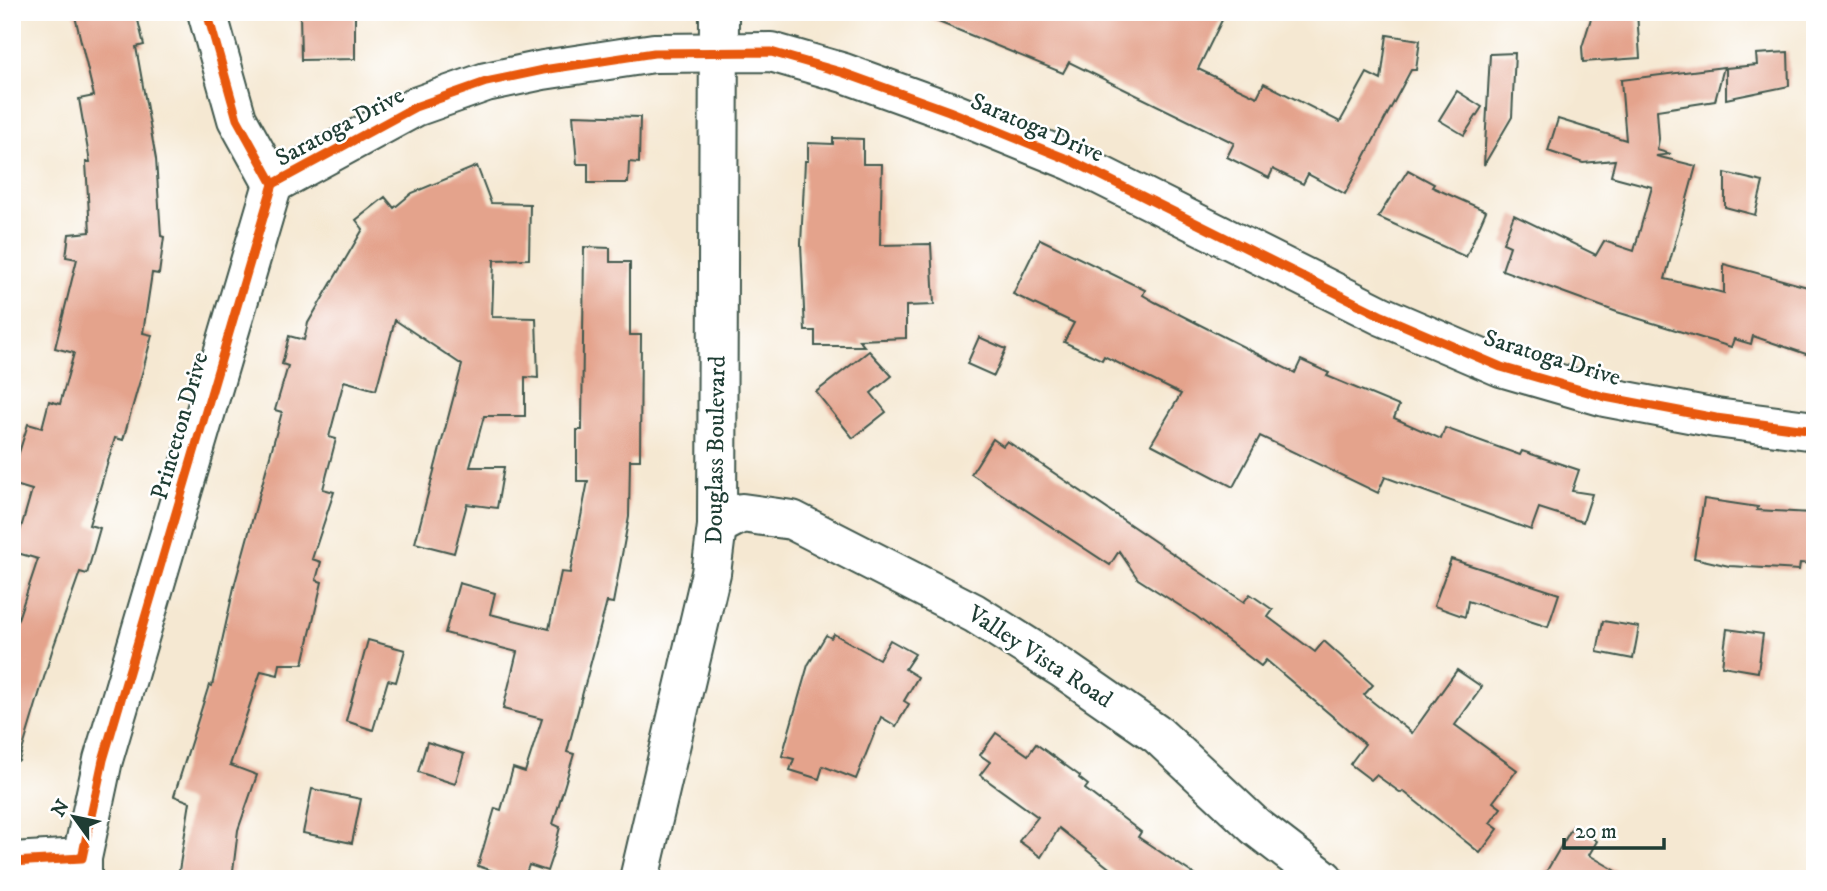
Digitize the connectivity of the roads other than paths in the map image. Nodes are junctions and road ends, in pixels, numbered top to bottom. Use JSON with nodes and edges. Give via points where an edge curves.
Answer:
{"nodes":[{"id":1,"x":207,"y":12,"type":"edge"},
{"id":2,"x":719,"y":12,"type":"edge"},
{"id":3,"x":720,"y":51,"type":"junction"},
{"id":4,"x":273,"y":184,"type":"junction"},
{"id":5,"x":1815,"y":431,"type":"edge"},
{"id":6,"x":717,"y":526,"type":"junction"},
{"id":7,"x":12,"y":862,"type":"edge"},
{"id":8,"x":82,"y":868,"type":"edge"},
{"id":9,"x":639,"y":879,"type":"edge"},
{"id":10,"x":1324,"y":879,"type":"edge"}],
"edges":[{"from":1,"to":4,"type":"street","via":[[237,119]]},
{"from":2,"to":3,"type":"street","name":"Douglass Boulevard"},
{"from":3,"to":4,"type":"street","name":"Saratoga Drive","via":[[654,53],[486,82],[404,112]]},
{"from":3,"to":5,"type":"street","name":"Saratoga Drive","via":[[771,52],[949,111],[1072,161],[1382,316],[1501,367],[1605,397]]},
{"from":3,"to":6,"type":"street","name":"Douglass Boulevard"},
{"from":4,"to":8,"type":"street","name":"Princeton Drive","via":[[103,760]]},
{"from":6,"to":9,"type":"street","name":"Douglass Boulevard","via":[[711,573]]},
{"from":6,"to":10,"type":"street","name":"Valley Vista Road","via":[[742,513],[792,520],[974,613],[1158,735],[1255,826]]},
{"from":7,"to":8,"type":"street"}]}
